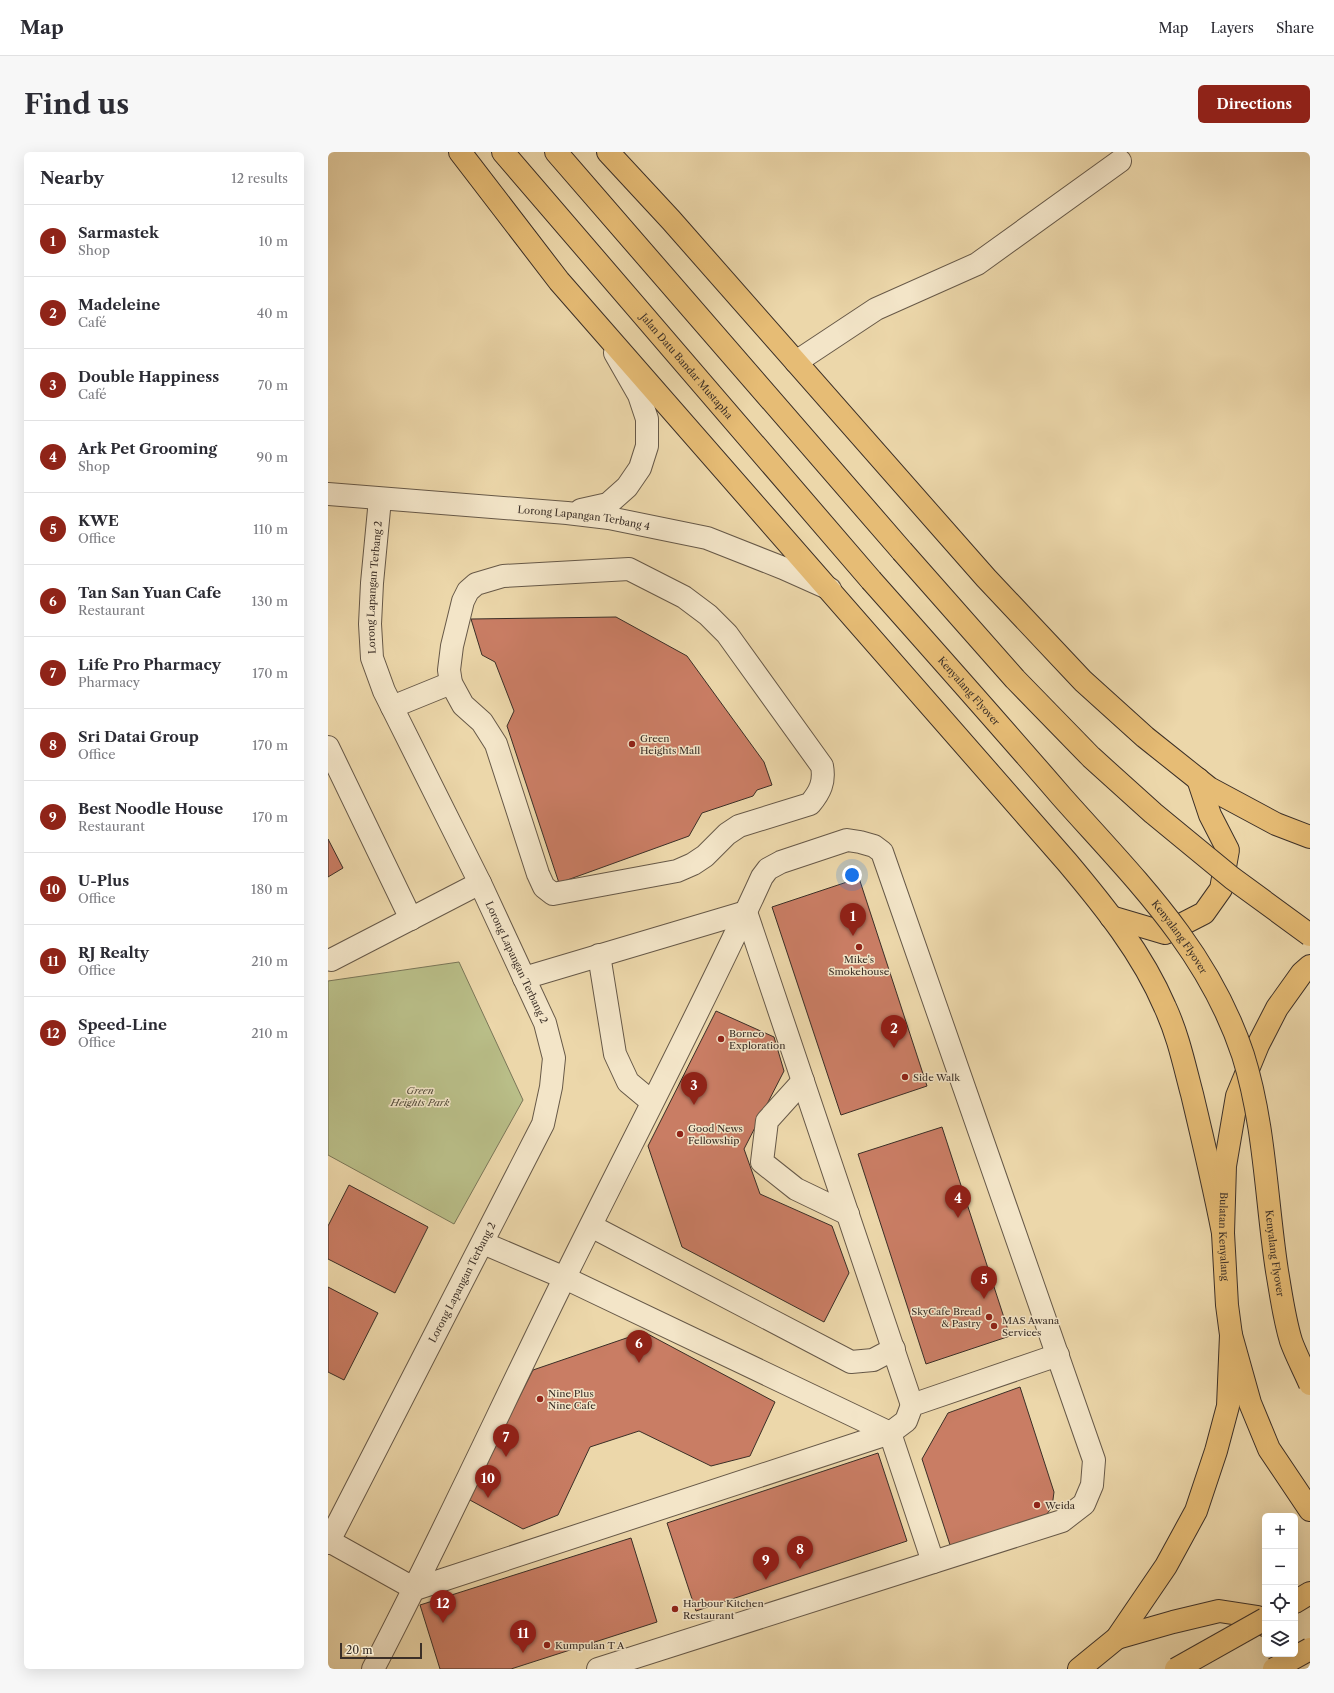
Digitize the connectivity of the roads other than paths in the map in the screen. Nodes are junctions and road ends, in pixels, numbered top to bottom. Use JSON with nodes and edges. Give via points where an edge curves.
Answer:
{"nodes":[{"id":1,"x":460,"y":152,"type":"edge"},
{"id":2,"x":503,"y":152,"type":"edge"},
{"id":3,"x":556,"y":152,"type":"edge"},
{"id":4,"x":608,"y":152,"type":"edge"},
{"id":5,"x":1120,"y":161,"type":"dead end"},
{"id":6,"x":606,"y":336,"type":"junction"},
{"id":7,"x":796,"y":362,"type":"junction"},
{"id":8,"x":328,"y":494,"type":"edge"},
{"id":9,"x":380,"y":498,"type":"junction"},
{"id":10,"x":566,"y":513,"type":"junction"},
{"id":11,"x":871,"y":580,"type":"joint"},
{"id":12,"x":830,"y":589,"type":"junction"},
{"id":13,"x":451,"y":683,"type":"junction"},
{"id":14,"x":392,"y":707,"type":"junction"},
{"id":15,"x":328,"y":747,"type":"edge"},
{"id":16,"x":1198,"y":779,"type":"junction"},
{"id":17,"x":1310,"y":837,"type":"edge"},
{"id":18,"x":480,"y":883,"type":"junction"},
{"id":19,"x":746,"y":912,"type":"junction"},
{"id":20,"x":1111,"y":917,"type":"junction"},
{"id":21,"x":411,"y":919,"type":"junction"},
{"id":22,"x":1310,"y":935,"type":"edge"},
{"id":23,"x":599,"y":955,"type":"junction"},
{"id":24,"x":331,"y":960,"type":"dead end"},
{"id":25,"x":1310,"y":966,"type":"edge"},
{"id":26,"x":524,"y":978,"type":"junction"},
{"id":27,"x":803,"y":1081,"type":"junction"},
{"id":28,"x":652,"y":1102,"type":"junction"},
{"id":29,"x":848,"y":1214,"type":"junction"},
{"id":30,"x":591,"y":1226,"type":"junction"},
{"id":31,"x":1223,"y":1233,"type":"junction"},
{"id":32,"x":483,"y":1243,"type":"junction"},
{"id":33,"x":565,"y":1278,"type":"junction"},
{"id":34,"x":1231,"y":1335,"type":"junction"},
{"id":35,"x":894,"y":1349,"type":"junction"},
{"id":36,"x":1058,"y":1355,"type":"junction"},
{"id":37,"x":1310,"y":1384,"type":"edge"},
{"id":38,"x":912,"y":1405,"type":"junction"},
{"id":39,"x":890,"y":1433,"type":"junction"},
{"id":40,"x":1310,"y":1510,"type":"edge"},
{"id":41,"x":329,"y":1542,"type":"edge"},
{"id":42,"x":933,"y":1562,"type":"junction"},
{"id":43,"x":415,"y":1589,"type":"junction"},
{"id":44,"x":1310,"y":1593,"type":"edge"},
{"id":45,"x":1298,"y":1600,"type":"edge"},
{"id":46,"x":1262,"y":1621,"type":"edge"},
{"id":47,"x":1262,"y":1622,"type":"edge"},
{"id":48,"x":1117,"y":1638,"type":"junction"},
{"id":49,"x":1310,"y":1649,"type":"edge"},
{"id":50,"x":1287,"y":1657,"type":"edge"},
{"id":51,"x":373,"y":1669,"type":"edge"},
{"id":52,"x":598,"y":1669,"type":"edge"},
{"id":53,"x":1079,"y":1669,"type":"edge"},
{"id":54,"x":1176,"y":1669,"type":"edge"},
{"id":55,"x":1274,"y":1669,"type":"edge"},
{"id":56,"x":1290,"y":1669,"type":"edge"}],
"edges":[{"from":1,"to":6,"type":"main road","via":[[559,281]]},
{"from":2,"to":11,"type":"main road","name":"Jalan Datu Bandar Mustapha"},
{"from":3,"to":22,"type":"main road","bridge":true,"via":[[902,551],[1015,678],[1091,757],[1226,874]]},
{"from":4,"to":7,"type":"main road"},
{"from":5,"to":7,"type":"street","via":[[977,264],[876,309]]},
{"from":6,"to":10,"type":"street","via":[[639,395],[647,419],[647,446],[640,468],[627,487],[608,504]]},
{"from":6,"to":12,"type":"main road"},
{"from":7,"to":16,"type":"main road","via":[[986,578],[1083,681],[1145,737]]},
{"from":8,"to":9,"type":"street","name":"Lorong Lapangan Terbang 4"},
{"from":9,"to":10,"type":"street","name":"Lorong Lapangan Terbang 4"},
{"from":9,"to":14,"type":"street","name":"Lorong Lapangan Terbang 2","via":[[370,624],[372,658]]},
{"from":10,"to":12,"type":"street","name":"Lorong Lapangan Terbang 4","via":[[609,518],[707,538]]},
{"from":11,"to":37,"type":"main road","name":"Kenyalang Flyover","bridge":true,"via":[[1137,880],[1180,934],[1214,986],[1243,1056],[1256,1107],[1282,1300],[1291,1342]]},
{"from":12,"to":20,"type":"main road"},
{"from":13,"to":13,"type":"street","via":[[449,670],[452,646],[463,601],[468,591],[476,584],[503,576],[629,569],[684,597],[708,615],[727,634],[822,766],[822,786],[810,804],[739,826],[705,856],[677,871],[553,894],[544,887],[538,874],[496,744],[482,722],[464,705]]},
{"from":13,"to":14,"type":"street"},
{"from":14,"to":18,"type":"street","name":"Lorong Lapangan Terbang 2"},
{"from":15,"to":21,"type":"street"},
{"from":16,"to":17,"type":"main road","via":[[1209,788],[1276,824]]},
{"from":16,"to":20,"type":"main road","via":[[1210,815],[1228,850],[1221,889],[1204,912],[1165,933]]},
{"from":18,"to":21,"type":"street"},
{"from":18,"to":26,"type":"street","name":"Lorong Lapangan Terbang 2"},
{"from":19,"to":23,"type":"street"},
{"from":19,"to":27,"type":"street"},
{"from":19,"to":28,"type":"street"},
{"from":19,"to":36,"type":"street","via":[[762,877],[768,869],[781,862],[847,840],[874,846],[882,852]]},
{"from":20,"to":31,"type":"main road","via":[[1128,940],[1165,1007],[1182,1051]]},
{"from":21,"to":24,"type":"street"},
{"from":23,"to":26,"type":"street"},
{"from":23,"to":28,"type":"street","via":[[615,1054],[628,1082]]},
{"from":25,"to":31,"type":"main road","name":"Bulatan Kenyalang","via":[[1277,1008],[1237,1096],[1225,1166]]},
{"from":26,"to":32,"type":"street","name":"Lorong Lapangan Terbang 2","via":[[545,1023],[554,1058],[551,1087],[543,1124]]},
{"from":27,"to":29,"type":"street"},
{"from":27,"to":29,"type":"street","via":[[767,1121],[762,1162],[796,1189]]},
{"from":28,"to":30,"type":"street"},
{"from":29,"to":35,"type":"street"},
{"from":30,"to":33,"type":"street"},
{"from":30,"to":35,"type":"street","via":[[850,1362],[872,1360]]},
{"from":31,"to":34,"type":"main road","name":"Bulatan Kenyalang"},
{"from":32,"to":33,"type":"street"},
{"from":32,"to":41,"type":"street","name":"Lorong Lapangan Terbang 2"},
{"from":33,"to":39,"type":"street"},
{"from":33,"to":43,"type":"street"},
{"from":34,"to":40,"type":"main road","name":"Bulatan Kenyalang","via":[[1250,1403],[1269,1449]]},
{"from":34,"to":48,"type":"main road","via":[[1228,1406],[1196,1511],[1166,1566]]},
{"from":35,"to":38,"type":"street"},
{"from":36,"to":38,"type":"street"},
{"from":36,"to":42,"type":"street","via":[[1094,1460],[1092,1485],[1084,1504],[1062,1521]]},
{"from":38,"to":39,"type":"street","via":[[906,1421]]},
{"from":39,"to":42,"type":"street"},
{"from":39,"to":43,"type":"street"},
{"from":41,"to":43,"type":"street"},
{"from":42,"to":52,"type":"street"},
{"from":43,"to":51,"type":"street"},
{"from":44,"to":45,"type":"main road"},
{"from":46,"to":54,"type":"main road","bridge":true},
{"from":47,"to":48,"type":"main road","via":[[1258,1617],[1219,1611]]},
{"from":48,"to":53,"type":"main road"},
{"from":49,"to":55,"type":"main road","bridge":true},
{"from":50,"to":56,"type":"main road"}]}
